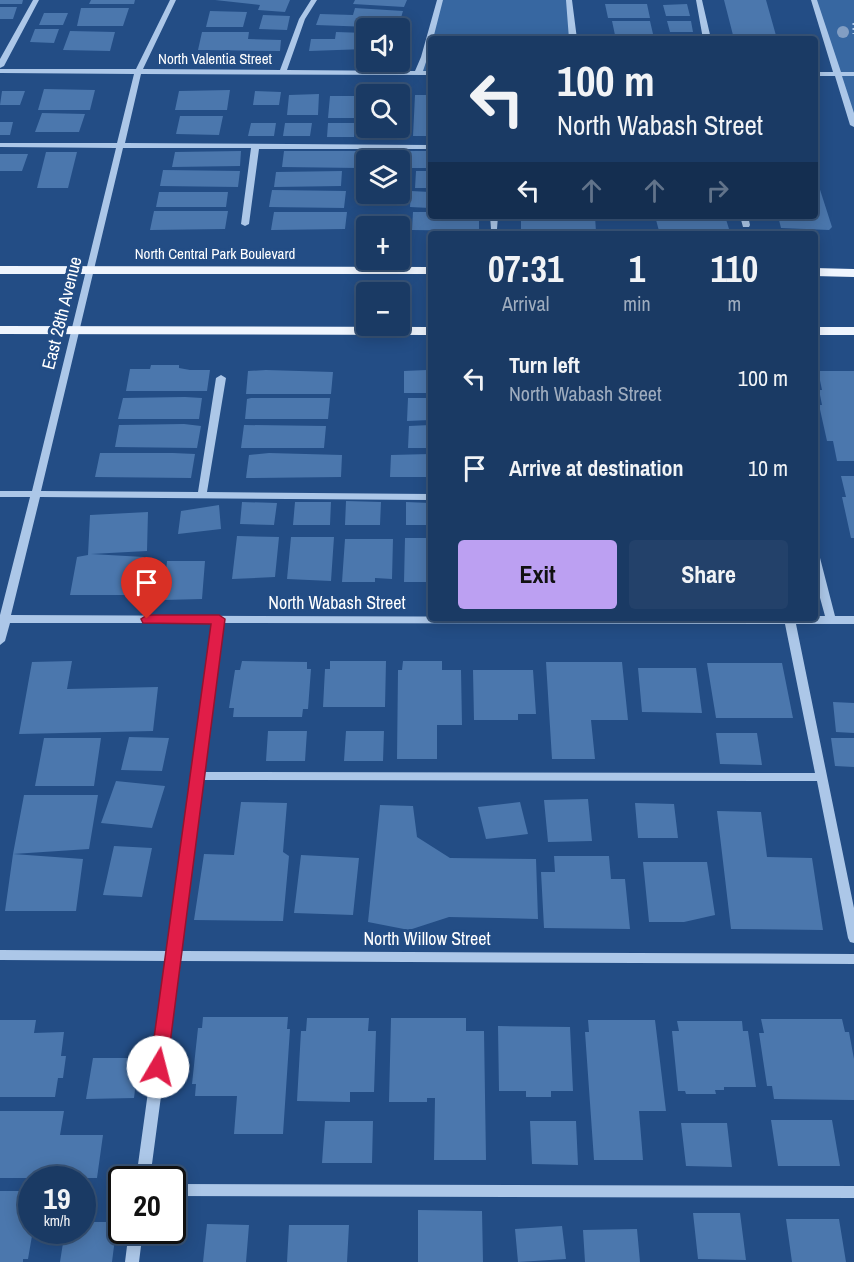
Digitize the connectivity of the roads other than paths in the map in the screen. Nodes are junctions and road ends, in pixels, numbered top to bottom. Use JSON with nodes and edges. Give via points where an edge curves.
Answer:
{"nodes":[{"id":1,"x":36,"y":0,"type":"edge"},
{"id":2,"x":173,"y":0,"type":"edge"},
{"id":3,"x":314,"y":0,"type":"edge"},
{"id":4,"x":440,"y":0,"type":"edge"},
{"id":5,"x":569,"y":0,"type":"edge"},
{"id":6,"x":699,"y":0,"type":"edge"},
{"id":7,"x":813,"y":0,"type":"edge"},
{"id":8,"x":431,"y":36,"type":"edge"},
{"id":9,"x":573,"y":36,"type":"edge"},
{"id":10,"x":706,"y":36,"type":"edge"},
{"id":11,"x":428,"y":46,"type":"edge"},
{"id":12,"x":0,"y":66,"type":"edge"},
{"id":13,"x":0,"y":71,"type":"edge"},
{"id":14,"x":138,"y":72,"type":"junction"},
{"id":15,"x":283,"y":72,"type":"junction"},
{"id":16,"x":418,"y":73,"type":"junction"},
{"id":17,"x":428,"y":73,"type":"edge"},
{"id":18,"x":818,"y":74,"type":"edge"},
{"id":19,"x":838,"y":74,"type":"junction"},
{"id":20,"x":854,"y":74,"type":"edge"},
{"id":21,"x":854,"y":125,"type":"edge"},
{"id":22,"x":0,"y":145,"type":"edge"},
{"id":23,"x":120,"y":146,"type":"junction"},
{"id":24,"x":255,"y":146,"type":"junction"},
{"id":25,"x":428,"y":147,"type":"edge"},
{"id":26,"x":494,"y":219,"type":"edge"},
{"id":27,"x":245,"y":224,"type":"dead end"},
{"id":28,"x":494,"y":227,"type":"dead end"},
{"id":29,"x":0,"y":270,"type":"edge"},
{"id":30,"x":90,"y":270,"type":"junction"},
{"id":31,"x":428,"y":271,"type":"edge"},
{"id":32,"x":818,"y":273,"type":"edge"},
{"id":33,"x":854,"y":273,"type":"edge"},
{"id":34,"x":0,"y":330,"type":"edge"},
{"id":35,"x":75,"y":330,"type":"junction"},
{"id":36,"x":428,"y":331,"type":"edge"},
{"id":37,"x":818,"y":331,"type":"edge"},
{"id":38,"x":854,"y":331,"type":"edge"},
{"id":39,"x":221,"y":378,"type":"dead end"},
{"id":40,"x":0,"y":494,"type":"edge"},
{"id":41,"x":35,"y":494,"type":"junction"},
{"id":42,"x":202,"y":495,"type":"junction"},
{"id":43,"x":428,"y":497,"type":"edge"},
{"id":44,"x":818,"y":570,"type":"edge"},
{"id":45,"x":3,"y":619,"type":"edge"},
{"id":46,"x":219,"y":619,"type":"junction"},
{"id":47,"x":428,"y":619,"type":"edge"},
{"id":48,"x":818,"y":620,"type":"edge"},
{"id":49,"x":831,"y":620,"type":"junction"},
{"id":50,"x":854,"y":620,"type":"edge"},
{"id":51,"x":789,"y":621,"type":"edge"},
{"id":52,"x":0,"y":640,"type":"edge"},
{"id":53,"x":198,"y":776,"type":"junction"},
{"id":54,"x":821,"y":777,"type":"junction"},
{"id":55,"x":854,"y":938,"type":"edge"},
{"id":56,"x":0,"y":955,"type":"edge"},
{"id":57,"x":173,"y":956,"type":"junction"},
{"id":58,"x":854,"y":959,"type":"edge"},
{"id":59,"x":145,"y":1166,"type":"edge"},
{"id":60,"x":186,"y":1190,"type":"edge"},
{"id":61,"x":854,"y":1192,"type":"edge"},
{"id":62,"x":134,"y":1244,"type":"edge"},
{"id":63,"x":132,"y":1262,"type":"edge"}],
"edges":[{"from":1,"to":12,"type":"street"},
{"from":2,"to":14,"type":"street","name":"East 28th Avenue"},
{"from":3,"to":15,"type":"street","via":[[302,20]]},
{"from":4,"to":8,"type":"street"},
{"from":5,"to":9,"type":"street"},
{"from":6,"to":10,"type":"street"},
{"from":7,"to":19,"type":"street"},
{"from":11,"to":16,"type":"street"},
{"from":13,"to":14,"type":"street","name":"North Valentia Street"},
{"from":14,"to":15,"type":"street","name":"North Valentia Street"},
{"from":14,"to":23,"type":"street","name":"East 28th Avenue"},
{"from":15,"to":16,"type":"street","name":"North Valentia Street"},
{"from":16,"to":17,"type":"street","name":"North Valentia Street"},
{"from":18,"to":19,"type":"street"},
{"from":19,"to":20,"type":"street"},
{"from":19,"to":21,"type":"street"},
{"from":22,"to":23,"type":"street"},
{"from":23,"to":24,"type":"street"},
{"from":23,"to":30,"type":"street","name":"East 28th Avenue"},
{"from":24,"to":25,"type":"street"},
{"from":24,"to":27,"type":"street"},
{"from":26,"to":28,"type":"street"},
{"from":29,"to":30,"type":"main road","name":"North Central Park Boulevard"},
{"from":30,"to":31,"type":"main road","name":"North Central Park Boulevard"},
{"from":30,"to":35,"type":"street","name":"East 28th Avenue"},
{"from":32,"to":33,"type":"main road"},
{"from":34,"to":35,"type":"main road"},
{"from":35,"to":36,"type":"main road"},
{"from":35,"to":41,"type":"street","name":"East 28th Avenue"},
{"from":37,"to":38,"type":"main road"},
{"from":39,"to":42,"type":"street"},
{"from":40,"to":41,"type":"street"},
{"from":41,"to":42,"type":"street"},
{"from":41,"to":45,"type":"street","name":"East 28th Avenue"},
{"from":42,"to":43,"type":"street"},
{"from":44,"to":49,"type":"street"},
{"from":45,"to":46,"type":"street","name":"North Wabash Street"},
{"from":45,"to":52,"type":"street","name":"East 28th Avenue"},
{"from":46,"to":47,"type":"street","name":"North Wabash Street"},
{"from":46,"to":53,"type":"street"},
{"from":48,"to":49,"type":"street","name":"North Wabash Street"},
{"from":49,"to":50,"type":"street","name":"North Wabash Street"},
{"from":51,"to":54,"type":"street"},
{"from":53,"to":54,"type":"street"},
{"from":53,"to":57,"type":"street"},
{"from":54,"to":55,"type":"street"},
{"from":56,"to":57,"type":"street","name":"North Willow Street"},
{"from":57,"to":58,"type":"street","name":"North Willow Street"},
{"from":57,"to":59,"type":"street"},
{"from":60,"to":61,"type":"street"},
{"from":62,"to":63,"type":"street"}]}
